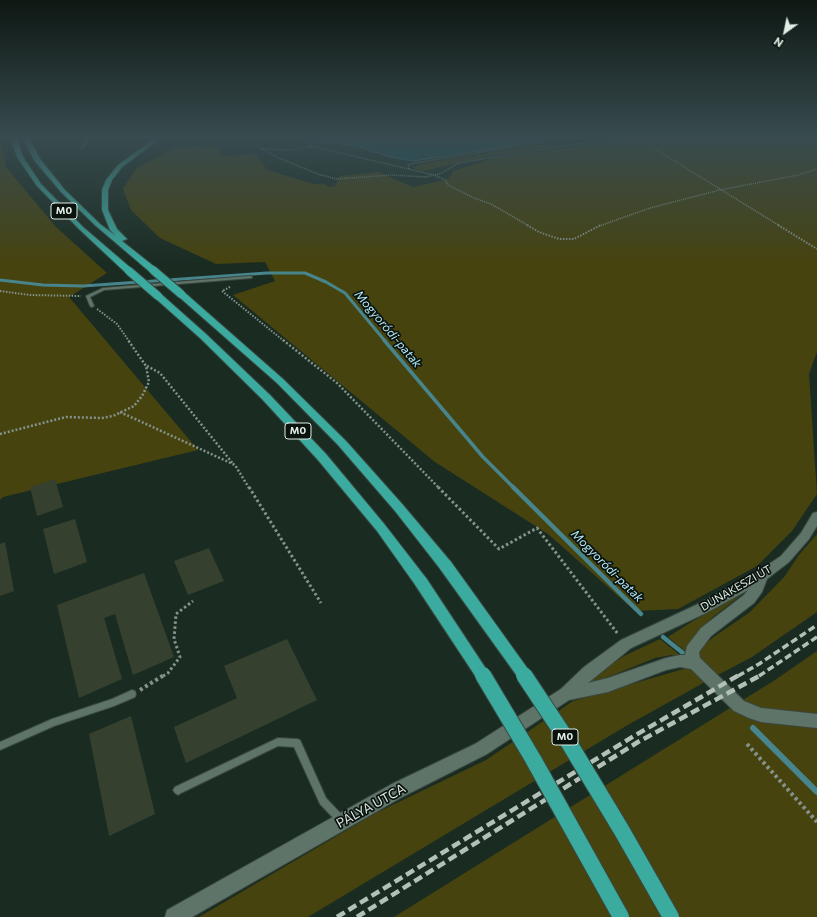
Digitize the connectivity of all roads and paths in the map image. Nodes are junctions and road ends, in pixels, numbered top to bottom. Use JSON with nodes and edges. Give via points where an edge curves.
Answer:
{"nodes":[{"id":1,"x":35,"y":179,"type":"edge"},
{"id":2,"x":52,"y":179,"type":"edge"},
{"id":3,"x":110,"y":179,"type":"edge"},
{"id":4,"x":442,"y":179,"type":"edge"},
{"id":5,"x":702,"y":179,"type":"edge"},
{"id":6,"x":778,"y":179,"type":"edge"},
{"id":7,"x":720,"y":190,"type":"junction"},
{"id":8,"x":817,"y":249,"type":"edge"},
{"id":9,"x":152,"y":270,"type":"junction"},
{"id":10,"x":250,"y":277,"type":"joint"},
{"id":11,"x":0,"y":291,"type":"edge"},
{"id":12,"x":88,"y":296,"type":"junction"},
{"id":13,"x":92,"y":306,"type":"joint"},
{"id":14,"x":146,"y":366,"type":"junction"},
{"id":15,"x":120,"y":412,"type":"junction"},
{"id":16,"x":0,"y":434,"type":"edge"},
{"id":17,"x":235,"y":465,"type":"junction"},
{"id":18,"x":817,"y":516,"type":"edge"},
{"id":19,"x":762,"y":576,"type":"junction"},
{"id":20,"x":193,"y":601,"type":"dead end"},
{"id":21,"x":321,"y":603,"type":"dead end"},
{"id":22,"x":632,"y":641,"type":"junction"},
{"id":23,"x":695,"y":663,"type":"junction"},
{"id":24,"x":132,"y":694,"type":"joint"},
{"id":25,"x":566,"y":694,"type":"junction"},
{"id":26,"x":817,"y":721,"type":"edge"},
{"id":27,"x":747,"y":744,"type":"dead end"},
{"id":28,"x":0,"y":746,"type":"edge"},
{"id":29,"x":178,"y":790,"type":"dead end"},
{"id":30,"x":342,"y":822,"type":"junction"},
{"id":31,"x":817,"y":822,"type":"edge"},
{"id":32,"x":174,"y":917,"type":"edge"},
{"id":33,"x":621,"y":917,"type":"edge"},
{"id":34,"x":671,"y":917,"type":"edge"}],
"edges":[{"from":1,"to":33,"type":"highway","number":"M0","bridge":true,"via":[[81,228],[203,336],[254,386],[318,452],[381,528],[471,656],[534,758]]},
{"from":2,"to":9,"type":"highway","number":"M0","via":[[98,225]]},
{"from":3,"to":9,"type":"highway","via":[[104,194],[105,210],[114,230],[142,256]]},
{"from":4,"to":7,"type":"path","via":[[448,185],[491,204],[539,232],[559,239],[574,239],[603,224],[650,208]]},
{"from":5,"to":7,"type":"path"},
{"from":6,"to":7,"type":"path"},
{"from":7,"to":8,"type":"path"},
{"from":9,"to":34,"type":"highway","number":"M0","bridge":true,"via":[[280,380],[342,443],[446,566],[506,648],[569,743]]},
{"from":10,"to":12,"type":"lane","via":[[103,289]]},
{"from":10,"to":22,"type":"path","via":[[222,290],[337,383],[499,548],[537,528]]},
{"from":11,"to":12,"type":"path","via":[[30,295]]},
{"from":12,"to":13,"type":"lane"},
{"from":13,"to":14,"type":"path","via":[[116,324]]},
{"from":14,"to":15,"type":"path","via":[[149,382],[142,396],[134,406]]},
{"from":14,"to":17,"type":"path","via":[[160,373]]},
{"from":15,"to":16,"type":"path","via":[[102,418],[66,417]]},
{"from":15,"to":17,"type":"path"},
{"from":17,"to":21,"type":"path"},
{"from":18,"to":19,"type":"street","name":"DUNAKESZI ÚT","via":[[805,536],[785,559]]},
{"from":19,"to":22,"type":"street","name":"DUNAKESZI ÚT","via":[[701,609]]},
{"from":19,"to":23,"type":"street","via":[[749,599],[706,632],[692,650]]},
{"from":20,"to":24,"type":"path","via":[[176,614],[174,639],[180,658],[168,673]]},
{"from":22,"to":25,"type":"street","name":"DUNAKESZI ÚT","via":[[589,672]]},
{"from":23,"to":25,"type":"street","via":[[680,661],[666,664],[608,685]]},
{"from":23,"to":26,"type":"street","via":[[739,706],[749,712]]},
{"from":24,"to":28,"type":"lane","via":[[52,723]]},
{"from":25,"to":30,"type":"street","name":"PÁLYA UTCA","via":[[481,749],[398,790]]},
{"from":27,"to":31,"type":"path"},
{"from":29,"to":30,"type":"lane","via":[[278,742],[297,743],[323,801]]},
{"from":30,"to":32,"type":"street","name":"PÁLYA UTCA"}]}
